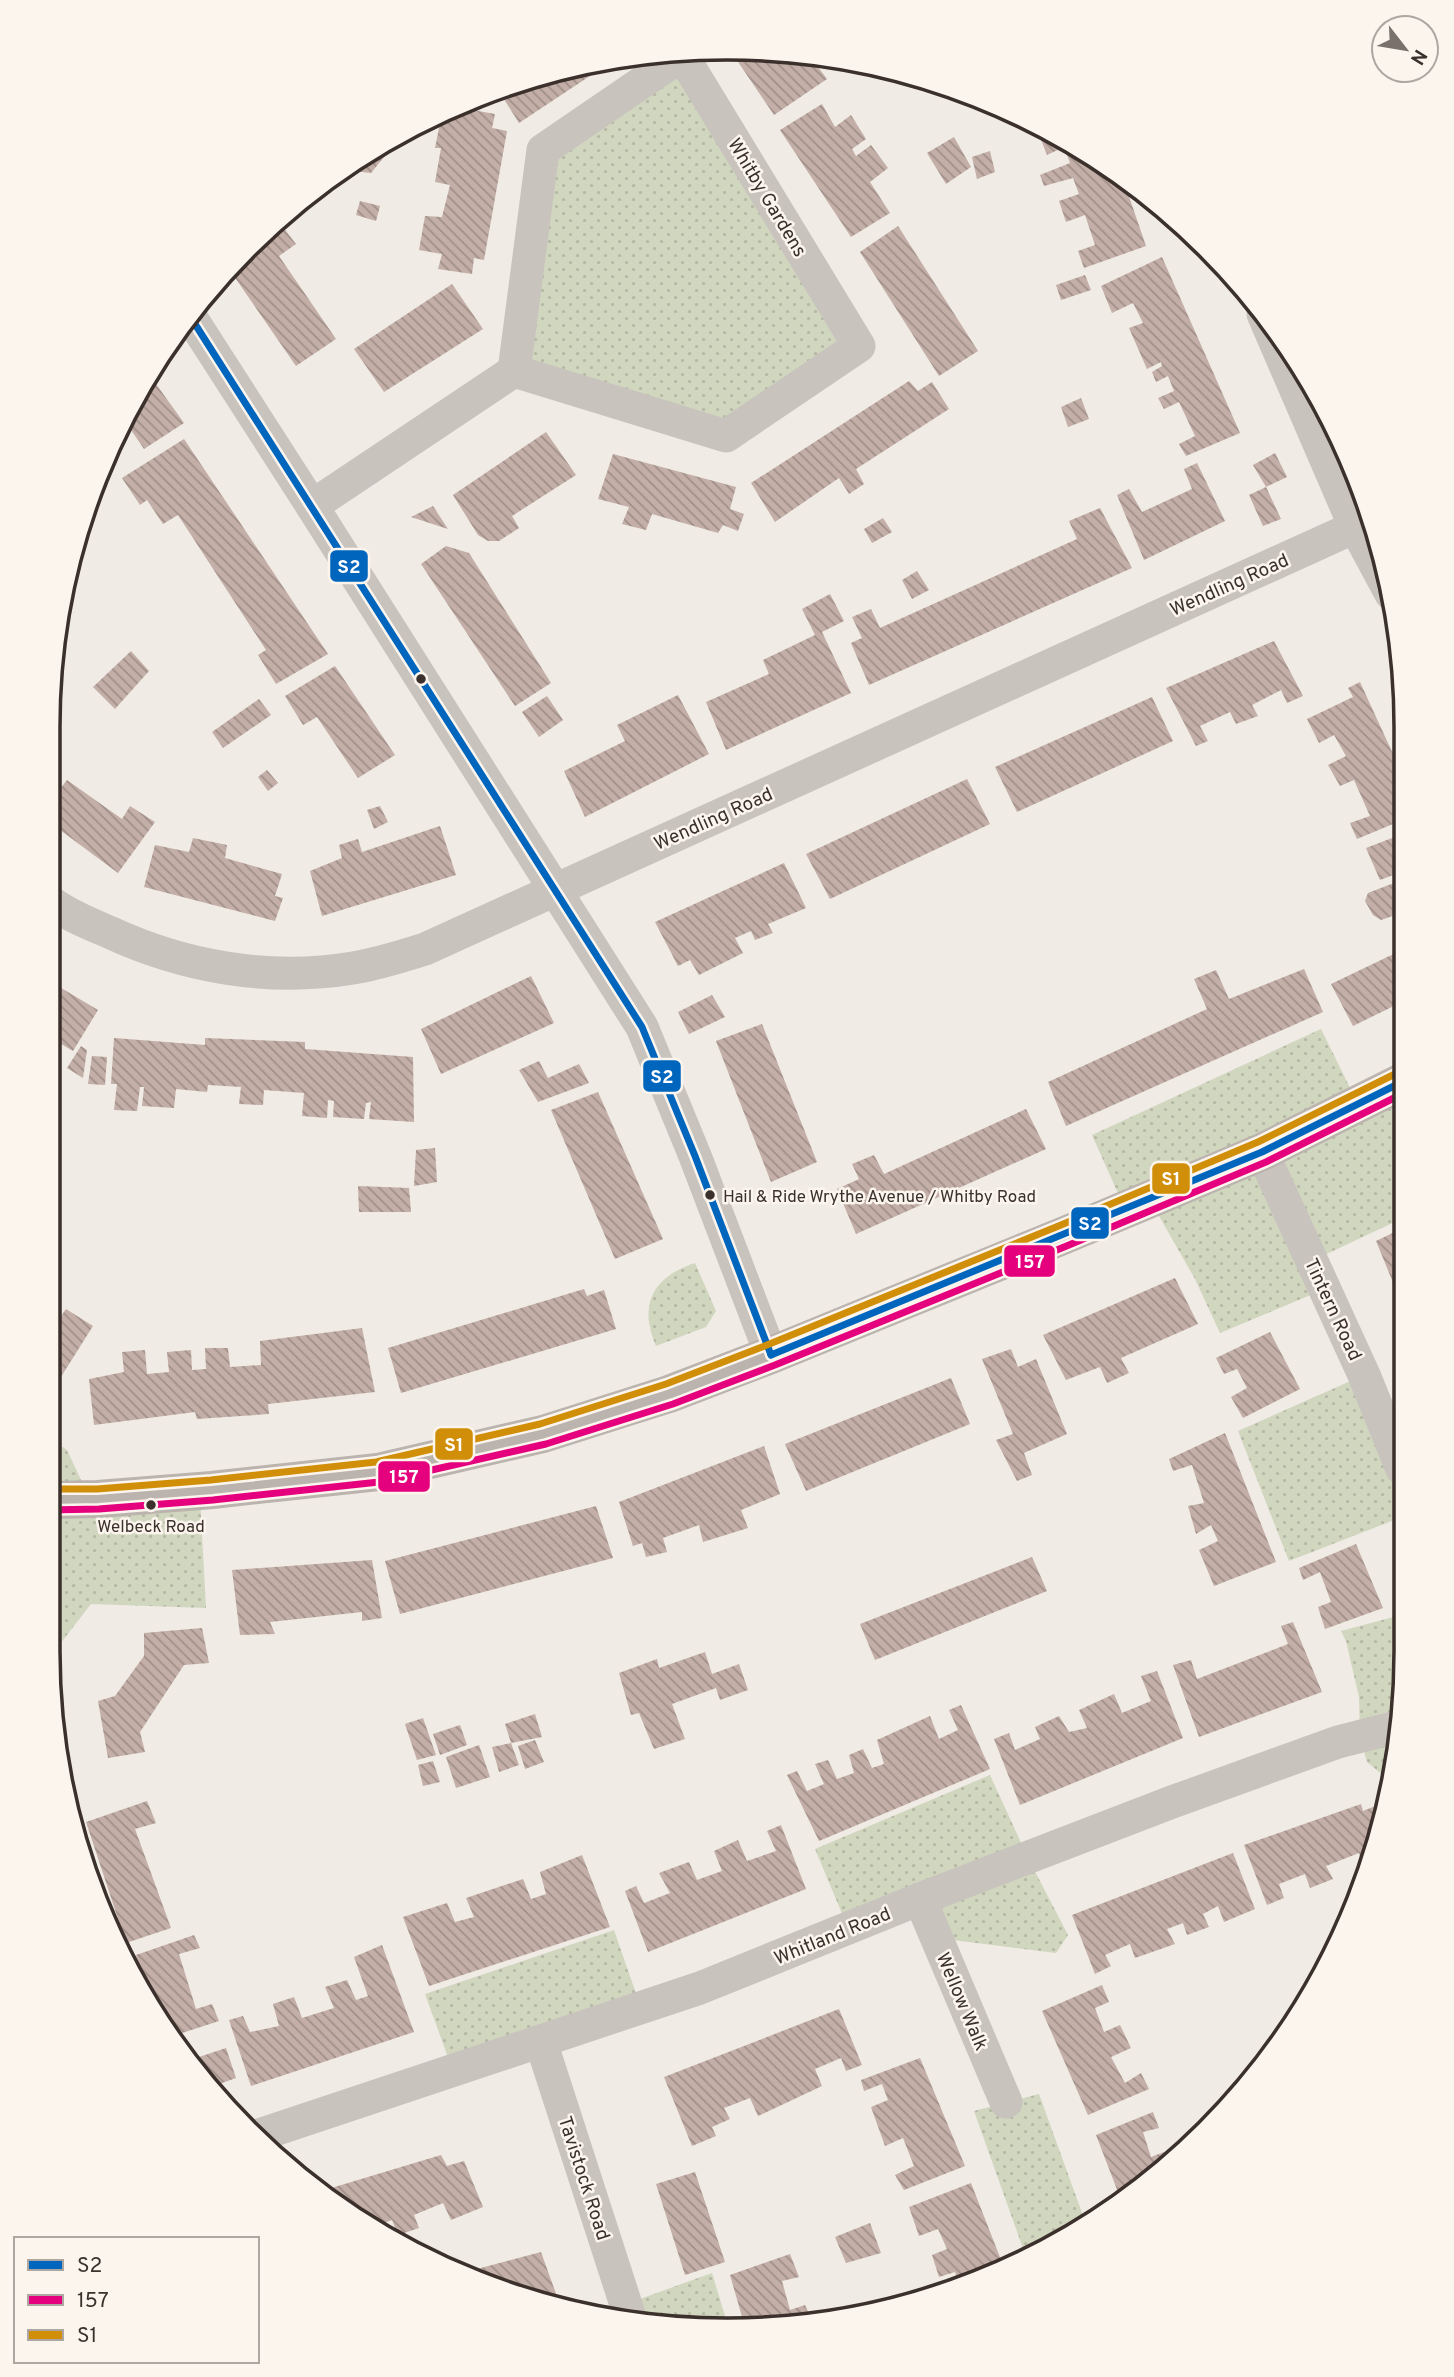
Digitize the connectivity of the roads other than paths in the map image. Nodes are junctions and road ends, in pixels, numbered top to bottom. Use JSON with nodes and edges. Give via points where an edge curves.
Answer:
{"nodes":[{"id":1,"x":686,"y":61,"type":"edge"},
{"id":2,"x":672,"y":62,"type":"edge"},
{"id":3,"x":195,"y":324,"type":"edge"},
{"id":4,"x":1282,"y":356,"type":"edge"},
{"id":5,"x":514,"y":371,"type":"junction"},
{"id":6,"x":312,"y":506,"type":"junction"},
{"id":7,"x":1355,"y":527,"type":"junction"},
{"id":8,"x":1374,"y":562,"type":"edge"},
{"id":9,"x":556,"y":889,"type":"junction"},
{"id":10,"x":60,"y":907,"type":"edge"},
{"id":11,"x":1394,"y":1086,"type":"edge"},
{"id":12,"x":1262,"y":1152,"type":"junction"},
{"id":13,"x":771,"y":1355,"type":"junction"},
{"id":14,"x":1394,"y":1449,"type":"edge"},
{"id":15,"x":60,"y":1499,"type":"edge"},
{"id":16,"x":1390,"y":1729,"type":"edge"},
{"id":17,"x":920,"y":1899,"type":"junction"},
{"id":18,"x":541,"y":2042,"type":"junction"},
{"id":19,"x":1006,"y":2102,"type":"dead end"},
{"id":20,"x":266,"y":2133,"type":"edge"},
{"id":21,"x":628,"y":2310,"type":"edge"}],
"edges":[{"from":1,"to":5,"type":"street","name":"Whitby Gardens","via":[[859,346],[726,436]]},
{"from":2,"to":5,"type":"street","name":"Whitby Gardens","via":[[543,150]]},
{"from":3,"to":6,"type":"street"},
{"from":4,"to":7,"type":"street"},
{"from":5,"to":6,"type":"street"},
{"from":6,"to":9,"type":"street"},
{"from":7,"to":8,"type":"street"},
{"from":7,"to":9,"type":"street","name":"Wendling Road"},
{"from":9,"to":10,"type":"street","name":"Wendling Road","via":[[425,948],[354,968],[314,972],[198,965],[145,949]]},
{"from":9,"to":13,"type":"street","via":[[642,1027]]},
{"from":11,"to":12,"type":"main road"},
{"from":12,"to":13,"type":"main road"},
{"from":12,"to":14,"type":"street","name":"Tintern Road"},
{"from":13,"to":15,"type":"main road","via":[[543,1434],[378,1472],[212,1490]]},
{"from":16,"to":17,"type":"street","name":"Whitland Road","via":[[1312,1751]]},
{"from":17,"to":18,"type":"street","name":"Whitland Road","via":[[700,1988]]},
{"from":17,"to":19,"type":"street","name":"Wellow Walk"},
{"from":18,"to":20,"type":"street","name":"Whitland Road"},
{"from":18,"to":21,"type":"street","name":"Tavistock Road"}]}
